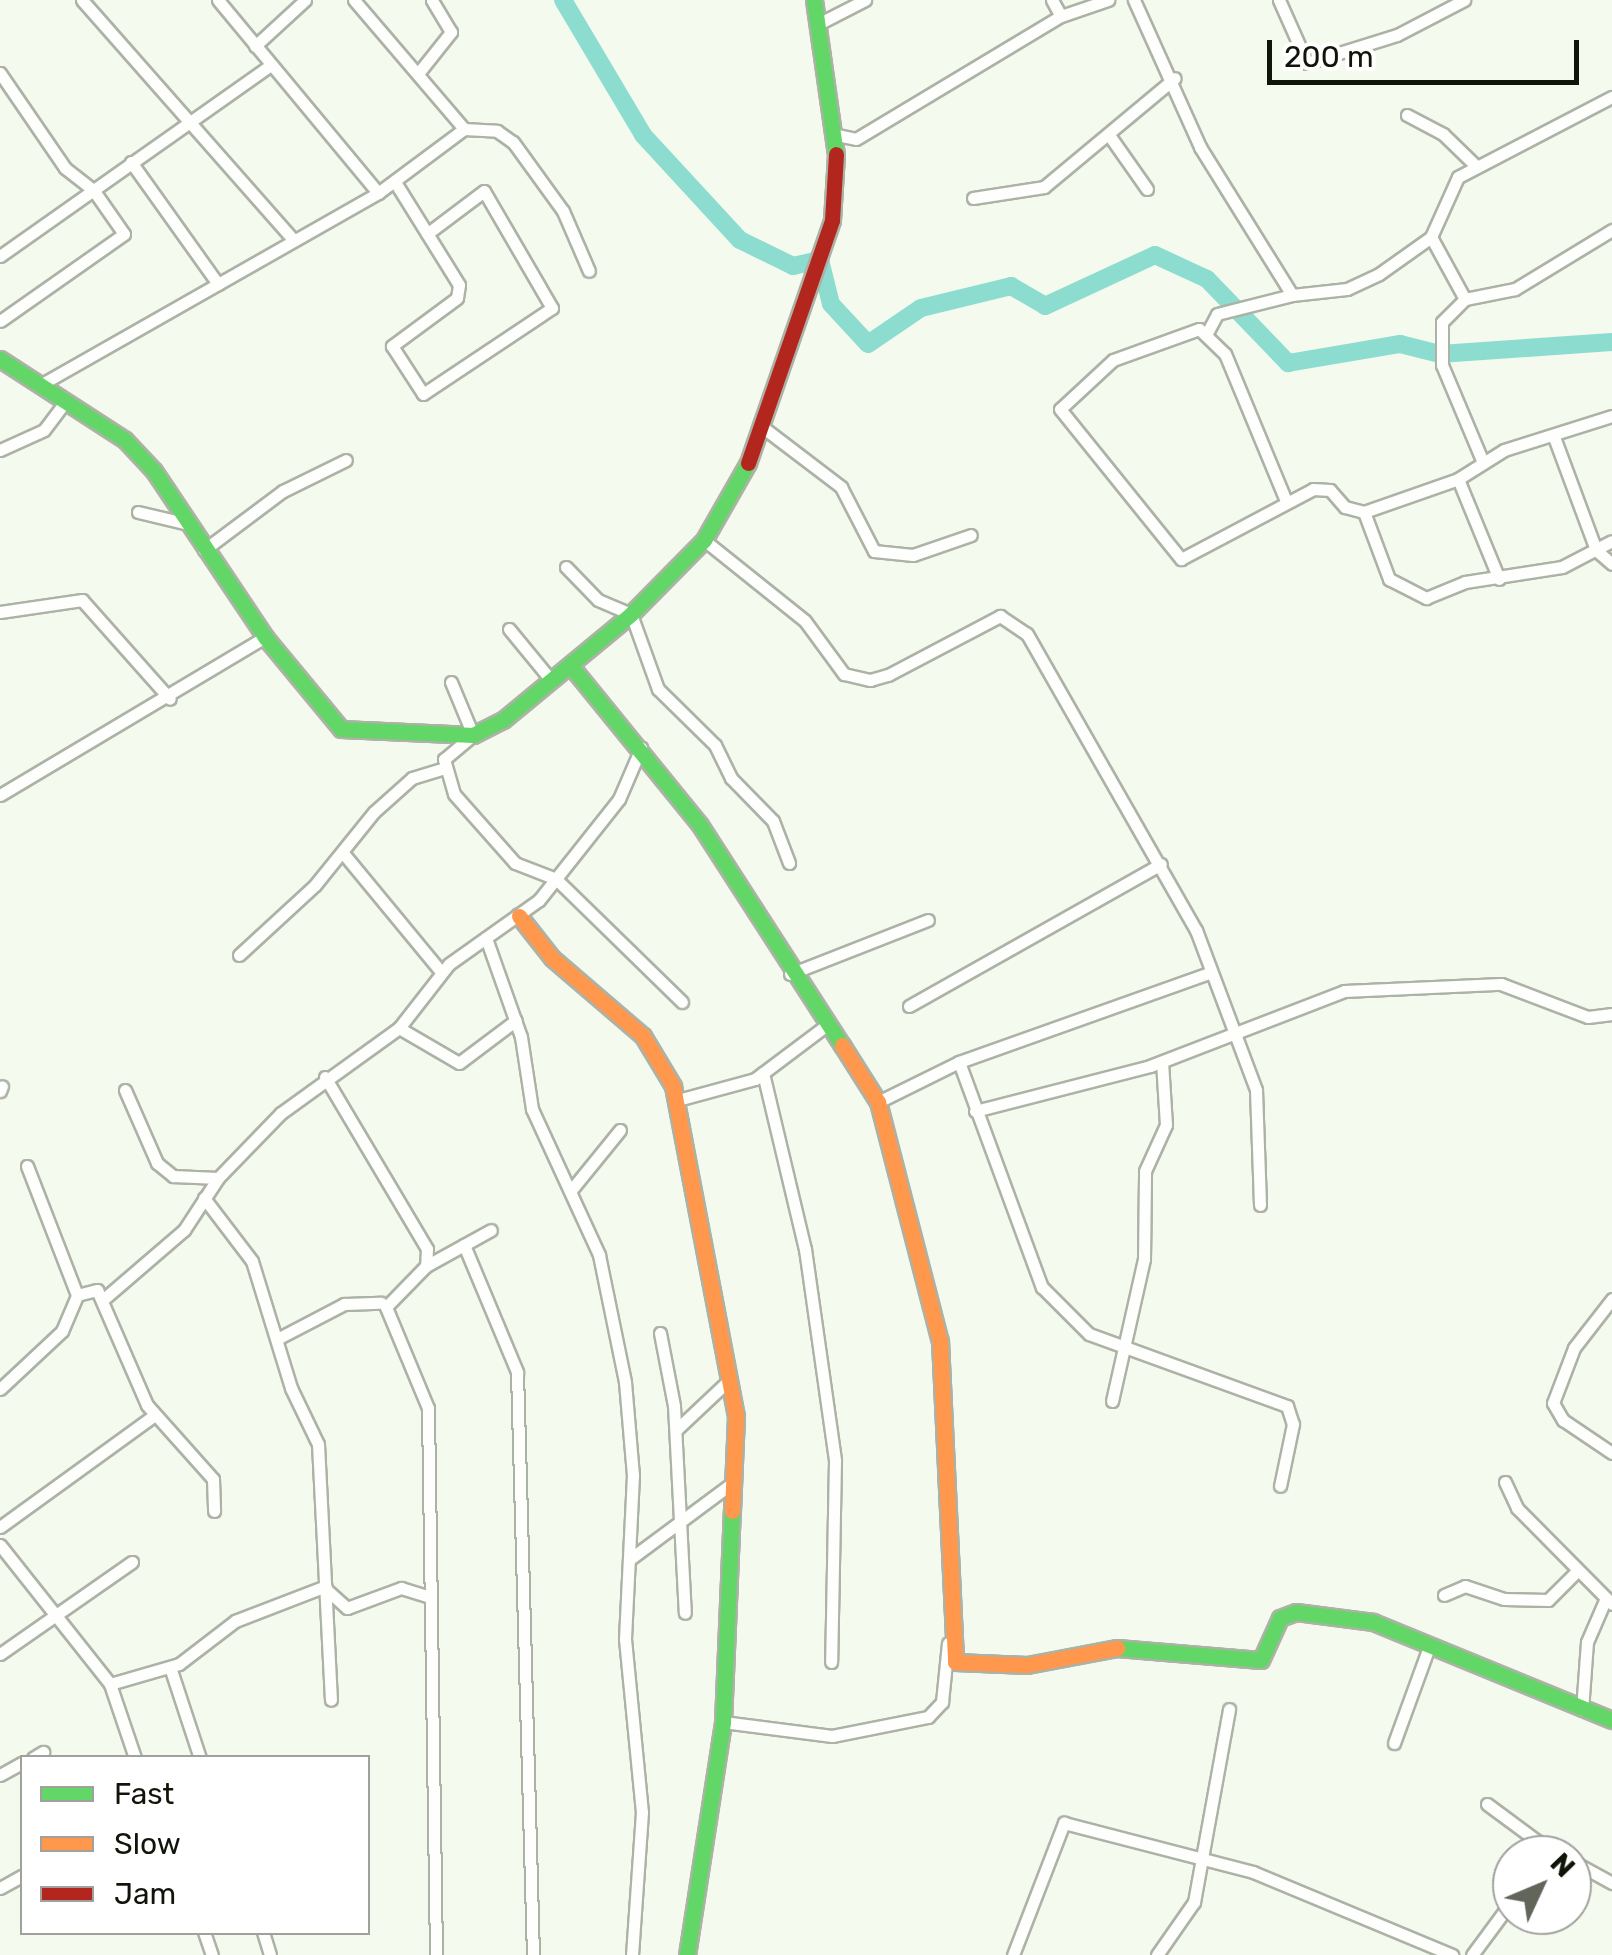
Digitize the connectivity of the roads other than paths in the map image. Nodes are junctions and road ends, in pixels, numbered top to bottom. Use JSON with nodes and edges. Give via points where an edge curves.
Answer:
{"nodes":[{"id":1,"x":82,"y":0,"type":"edge"},
{"id":2,"x":218,"y":0,"type":"edge"},
{"id":3,"x":305,"y":0,"type":"edge"},
{"id":4,"x":354,"y":0,"type":"edge"},
{"id":5,"x":432,"y":0,"type":"edge"},
{"id":6,"x":814,"y":0,"type":"edge"},
{"id":7,"x":864,"y":0,"type":"edge"},
{"id":8,"x":1052,"y":0,"type":"edge"},
{"id":9,"x":1108,"y":0,"type":"edge"},
{"id":10,"x":1134,"y":0,"type":"edge"},
{"id":11,"x":1279,"y":0,"type":"edge"},
{"id":12,"x":1464,"y":0,"type":"edge"},
{"id":13,"x":1062,"y":16,"type":"junction"},
{"id":14,"x":818,"y":24,"type":"junction"},
{"id":15,"x":255,"y":46,"type":"junction"},
{"id":16,"x":272,"y":65,"type":"junction"},
{"id":17,"x":420,"y":71,"type":"junction"},
{"id":18,"x":0,"y":73,"type":"edge"},
{"id":19,"x":1174,"y":78,"type":"junction"},
{"id":20,"x":1612,"y":97,"type":"edge"},
{"id":21,"x":1407,"y":115,"type":"dead end"},
{"id":22,"x":194,"y":126,"type":"junction"},
{"id":23,"x":464,"y":129,"type":"junction"},
{"id":24,"x":837,"y":135,"type":"junction"},
{"id":25,"x":1109,"y":135,"type":"junction"},
{"id":26,"x":131,"y":162,"type":"junction"},
{"id":27,"x":1476,"y":166,"type":"junction"},
{"id":28,"x":395,"y":182,"type":"junction"},
{"id":29,"x":1147,"y":189,"type":"dead end"},
{"id":30,"x":94,"y":190,"type":"junction"},
{"id":31,"x":378,"y":192,"type":"junction"},
{"id":32,"x":973,"y":198,"type":"dead end"},
{"id":33,"x":420,"y":222,"type":"junction"},
{"id":34,"x":438,"y":223,"type":"junction"},
{"id":35,"x":1612,"y":230,"type":"edge"},
{"id":36,"x":427,"y":234,"type":"junction"},
{"id":37,"x":1431,"y":237,"type":"junction"},
{"id":38,"x":293,"y":239,"type":"junction"},
{"id":39,"x":0,"y":256,"type":"edge"},
{"id":40,"x":589,"y":271,"type":"dead end"},
{"id":41,"x":218,"y":284,"type":"junction"},
{"id":42,"x":1292,"y":295,"type":"junction"},
{"id":43,"x":1465,"y":299,"type":"junction"},
{"id":44,"x":0,"y":320,"type":"edge"},
{"id":45,"x":1207,"y":333,"type":"junction"},
{"id":46,"x":3,"y":363,"type":"edge"},
{"id":47,"x":42,"y":384,"type":"junction"},
{"id":48,"x":66,"y":401,"type":"junction"},
{"id":49,"x":1612,"y":416,"type":"edge"},
{"id":50,"x":764,"y":430,"type":"junction"},
{"id":51,"x":1554,"y":437,"type":"junction"},
{"id":52,"x":0,"y":450,"type":"edge"},
{"id":53,"x":346,"y":460,"type":"dead end"},
{"id":54,"x":1482,"y":460,"type":"junction"},
{"id":55,"x":1458,"y":479,"type":"junction"},
{"id":56,"x":1286,"y":501,"type":"junction"},
{"id":57,"x":138,"y":512,"type":"dead end"},
{"id":58,"x":1364,"y":512,"type":"junction"},
{"id":59,"x":184,"y":522,"type":"junction"},
{"id":60,"x":971,"y":535,"type":"dead end"},
{"id":61,"x":704,"y":540,"type":"junction"},
{"id":62,"x":1612,"y":541,"type":"edge"},
{"id":63,"x":204,"y":550,"type":"junction"},
{"id":64,"x":1596,"y":550,"type":"junction"},
{"id":65,"x":1612,"y":564,"type":"edge"},
{"id":66,"x":566,"y":567,"type":"dead end"},
{"id":67,"x":1499,"y":579,"type":"junction"},
{"id":68,"x":0,"y":612,"type":"edge"},
{"id":69,"x":631,"y":614,"type":"junction"},
{"id":70,"x":509,"y":629,"type":"dead end"},
{"id":71,"x":265,"y":637,"type":"junction"},
{"id":72,"x":570,"y":665,"type":"junction"},
{"id":73,"x":552,"y":680,"type":"junction"},
{"id":74,"x":450,"y":682,"type":"dead end"},
{"id":75,"x":170,"y":699,"type":"junction"},
{"id":76,"x":474,"y":735,"type":"junction"},
{"id":77,"x":640,"y":747,"type":"junction"},
{"id":78,"x":442,"y":769,"type":"junction"},
{"id":79,"x":0,"y":795,"type":"edge"},
{"id":80,"x":343,"y":853,"type":"junction"},
{"id":81,"x":789,"y":863,"type":"dead end"},
{"id":82,"x":1160,"y":864,"type":"junction"},
{"id":83,"x":556,"y":880,"type":"junction"},
{"id":84,"x":519,"y":916,"type":"junction"},
{"id":85,"x":928,"y":920,"type":"dead end"},
{"id":86,"x":486,"y":938,"type":"junction"},
{"id":87,"x":239,"y":955,"type":"dead end"},
{"id":88,"x":440,"y":972,"type":"junction"},
{"id":89,"x":1209,"y":973,"type":"junction"},
{"id":90,"x":790,"y":974,"type":"junction"},
{"id":91,"x":682,"y":1002,"type":"dead end"},
{"id":92,"x":909,"y":1006,"type":"dead end"},
{"id":93,"x":1612,"y":1014,"type":"edge"},
{"id":94,"x":516,"y":1020,"type":"junction"},
{"id":95,"x":828,"y":1025,"type":"junction"},
{"id":96,"x":400,"y":1028,"type":"junction"},
{"id":97,"x":1232,"y":1032,"type":"junction"},
{"id":98,"x":959,"y":1062,"type":"junction"},
{"id":99,"x":1162,"y":1062,"type":"junction"},
{"id":100,"x":763,"y":1073,"type":"junction"},
{"id":101,"x":325,"y":1076,"type":"junction"},
{"id":102,"x":125,"y":1090,"type":"dead end"},
{"id":103,"x":674,"y":1101,"type":"junction"},
{"id":104,"x":878,"y":1102,"type":"junction"},
{"id":105,"x":975,"y":1111,"type":"junction"},
{"id":106,"x":620,"y":1130,"type":"dead end"},
{"id":107,"x":27,"y":1166,"type":"dead end"},
{"id":108,"x":218,"y":1178,"type":"junction"},
{"id":109,"x":572,"y":1189,"type":"junction"},
{"id":110,"x":204,"y":1198,"type":"junction"},
{"id":111,"x":1260,"y":1205,"type":"dead end"},
{"id":112,"x":490,"y":1230,"type":"dead end"},
{"id":113,"x":464,"y":1245,"type":"junction"},
{"id":114,"x":426,"y":1266,"type":"junction"},
{"id":115,"x":77,"y":1295,"type":"junction"},
{"id":116,"x":106,"y":1297,"type":"junction"},
{"id":117,"x":1612,"y":1299,"type":"edge"},
{"id":118,"x":381,"y":1303,"type":"dead end"},
{"id":119,"x":660,"y":1333,"type":"dead end"},
{"id":120,"x":277,"y":1339,"type":"junction"},
{"id":121,"x":1121,"y":1346,"type":"junction"},
{"id":122,"x":730,"y":1380,"type":"junction"},
{"id":123,"x":0,"y":1390,"type":"edge"},
{"id":124,"x":1112,"y":1402,"type":"dead end"},
{"id":125,"x":155,"y":1415,"type":"junction"},
{"id":126,"x":676,"y":1430,"type":"junction"},
{"id":127,"x":1612,"y":1453,"type":"edge"},
{"id":128,"x":736,"y":1480,"type":"junction"},
{"id":129,"x":1505,"y":1482,"type":"dead end"},
{"id":130,"x":1280,"y":1486,"type":"dead end"},
{"id":131,"x":214,"y":1511,"type":"dead end"},
{"id":132,"x":682,"y":1518,"type":"junction"},
{"id":133,"x":0,"y":1528,"type":"edge"},
{"id":134,"x":0,"y":1545,"type":"edge"},
{"id":135,"x":630,"y":1559,"type":"junction"},
{"id":136,"x":132,"y":1562,"type":"dead end"},
{"id":137,"x":1578,"y":1570,"type":"junction"},
{"id":138,"x":326,"y":1586,"type":"junction"},
{"id":139,"x":1444,"y":1595,"type":"dead end"},
{"id":140,"x":427,"y":1596,"type":"junction"},
{"id":141,"x":1609,"y":1601,"type":"edge"},
{"id":142,"x":686,"y":1613,"type":"dead end"},
{"id":143,"x":60,"y":1616,"type":"junction"},
{"id":144,"x":948,"y":1643,"type":"junction"},
{"id":145,"x":1430,"y":1644,"type":"junction"},
{"id":146,"x":0,"y":1654,"type":"edge"},
{"id":147,"x":831,"y":1662,"type":"dead end"},
{"id":148,"x":170,"y":1668,"type":"junction"},
{"id":149,"x":110,"y":1684,"type":"junction"},
{"id":150,"x":330,"y":1700,"type":"dead end"},
{"id":151,"x":1229,"y":1710,"type":"dead end"},
{"id":152,"x":1582,"y":1710,"type":"junction"},
{"id":153,"x":1612,"y":1720,"type":"edge"},
{"id":154,"x":722,"y":1722,"type":"junction"},
{"id":155,"x":1394,"y":1743,"type":"dead end"},
{"id":156,"x":134,"y":1755,"type":"edge"},
{"id":157,"x":199,"y":1755,"type":"edge"},
{"id":158,"x":1487,"y":1804,"type":"dead end"},
{"id":159,"x":1527,"y":1835,"type":"edge"},
{"id":160,"x":1204,"y":1858,"type":"junction"},
{"id":161,"x":1492,"y":1928,"type":"edge"},
{"id":162,"x":1417,"y":1949,"type":"edge"},
{"id":163,"x":436,"y":1955,"type":"edge"},
{"id":164,"x":533,"y":1955,"type":"edge"},
{"id":165,"x":632,"y":1955,"type":"edge"},
{"id":166,"x":687,"y":1955,"type":"edge"},
{"id":167,"x":1013,"y":1955,"type":"edge"},
{"id":168,"x":1157,"y":1955,"type":"edge"},
{"id":169,"x":1452,"y":1955,"type":"edge"},
{"id":170,"x":1472,"y":1955,"type":"edge"}],
"edges":[{"from":1,"to":22,"type":"street"},
{"from":2,"to":15,"type":"street"},
{"from":3,"to":15,"type":"street"},
{"from":4,"to":17,"type":"street"},
{"from":5,"to":17,"type":"street","via":[[450,32]]},
{"from":6,"to":14,"type":"street"},
{"from":7,"to":14,"type":"street"},
{"from":8,"to":13,"type":"street"},
{"from":9,"to":13,"type":"street"},
{"from":10,"to":19,"type":"street"},
{"from":11,"to":12,"type":"street","via":[[1306,63],[1398,35]]},
{"from":13,"to":24,"type":"street","via":[[856,139]]},
{"from":14,"to":24,"type":"street"},
{"from":15,"to":16,"type":"street"},
{"from":16,"to":22,"type":"street"},
{"from":16,"to":31,"type":"street"},
{"from":17,"to":23,"type":"street"},
{"from":18,"to":30,"type":"street","via":[[65,168]]},
{"from":19,"to":25,"type":"street"},
{"from":19,"to":42,"type":"street","via":[[1200,147]]},
{"from":20,"to":27,"type":"street","via":[[1502,160]]},
{"from":21,"to":27,"type":"street","via":[[1443,134]]},
{"from":22,"to":26,"type":"street"},
{"from":22,"to":38,"type":"street"},
{"from":23,"to":28,"type":"street"},
{"from":23,"to":40,"type":"street","via":[[497,131],[513,142],[563,211]]},
{"from":24,"to":50,"type":"street","via":[[822,258]]},
{"from":25,"to":29,"type":"street"},
{"from":25,"to":32,"type":"street","via":[[1044,187]]},
{"from":26,"to":30,"type":"street"},
{"from":26,"to":41,"type":"street"},
{"from":27,"to":37,"type":"street","via":[[1458,177]]},
{"from":28,"to":31,"type":"street"},
{"from":28,"to":33,"type":"street"},
{"from":30,"to":39,"type":"street"},
{"from":30,"to":44,"type":"street","via":[[123,240]]},
{"from":31,"to":38,"type":"street"},
{"from":33,"to":34,"type":"street"},
{"from":33,"to":36,"type":"street"},
{"from":34,"to":36,"type":"street"},
{"from":34,"to":36,"type":"street","via":[[484,191],[552,308],[423,394],[392,346],[457,298],[459,285]]},
{"from":35,"to":43,"type":"street","via":[[1515,289]]},
{"from":37,"to":42,"type":"street","via":[[1362,283]]},
{"from":37,"to":43,"type":"street"},
{"from":38,"to":41,"type":"street"},
{"from":41,"to":47,"type":"street"},
{"from":42,"to":45,"type":"street","via":[[1217,314]]},
{"from":43,"to":54,"type":"street","via":[[1442,322],[1440,354]]},
{"from":45,"to":56,"type":"street","via":[[1224,354]]},
{"from":45,"to":56,"type":"street","via":[[1186,331],[1113,360],[1060,409],[1181,559]]},
{"from":46,"to":47,"type":"street"},
{"from":47,"to":48,"type":"street"},
{"from":48,"to":52,"type":"street","via":[[44,430]]},
{"from":48,"to":59,"type":"street","via":[[125,440]]},
{"from":49,"to":51,"type":"street"},
{"from":50,"to":60,"type":"street","via":[[841,487],[874,551],[914,556]]},
{"from":50,"to":61,"type":"street"},
{"from":51,"to":54,"type":"street"},
{"from":51,"to":64,"type":"street"},
{"from":53,"to":63,"type":"street","via":[[283,492]]},
{"from":54,"to":55,"type":"street"},
{"from":55,"to":58,"type":"street"},
{"from":55,"to":67,"type":"street"},
{"from":56,"to":58,"type":"street","via":[[1324,487]]},
{"from":57,"to":59,"type":"street"},
{"from":58,"to":67,"type":"street","via":[[1374,552],[1397,587],[1426,598]]},
{"from":59,"to":63,"type":"street"},
{"from":61,"to":69,"type":"street"},
{"from":61,"to":82,"type":"street","via":[[805,621],[844,674],[888,675],[1000,616],[1018,624]]},
{"from":62,"to":64,"type":"street"},
{"from":63,"to":71,"type":"street"},
{"from":64,"to":65,"type":"street"},
{"from":64,"to":67,"type":"street","via":[[1562,567]]},
{"from":66,"to":69,"type":"street","via":[[598,600]]},
{"from":68,"to":75,"type":"street","via":[[82,600]]},
{"from":69,"to":72,"type":"street"},
{"from":69,"to":81,"type":"street","via":[[658,689],[715,745],[731,778],[772,821]]},
{"from":70,"to":73,"type":"street"},
{"from":71,"to":75,"type":"street"},
{"from":71,"to":76,"type":"street","via":[[341,728]]},
{"from":72,"to":73,"type":"street"},
{"from":72,"to":77,"type":"street"},
{"from":73,"to":76,"type":"street"},
{"from":74,"to":76,"type":"street"},
{"from":75,"to":79,"type":"street"},
{"from":76,"to":78,"type":"street","via":[[449,751]]},
{"from":77,"to":83,"type":"street","via":[[635,774]]},
{"from":77,"to":90,"type":"street","via":[[722,857]]},
{"from":78,"to":80,"type":"street","via":[[412,778]]},
{"from":78,"to":83,"type":"street","via":[[507,855],[532,875]]},
{"from":80,"to":87,"type":"street"},
{"from":80,"to":88,"type":"street"},
{"from":82,"to":89,"type":"street"},
{"from":82,"to":92,"type":"street"},
{"from":83,"to":84,"type":"street"},
{"from":83,"to":91,"type":"street"},
{"from":84,"to":86,"type":"street"},
{"from":84,"to":103,"type":"street","via":[[552,958],[642,1036],[674,1086]]},
{"from":85,"to":90,"type":"street"},
{"from":86,"to":88,"type":"street"},
{"from":86,"to":94,"type":"street"},
{"from":88,"to":96,"type":"street"},
{"from":89,"to":97,"type":"street"},
{"from":89,"to":98,"type":"street"},
{"from":90,"to":95,"type":"street"},
{"from":93,"to":97,"type":"street","via":[[1588,1016],[1501,984],[1388,985],[1331,994]]},
{"from":94,"to":96,"type":"street","via":[[459,1063]]},
{"from":94,"to":109,"type":"street","via":[[525,1088]]},
{"from":95,"to":100,"type":"street"},
{"from":95,"to":104,"type":"street"},
{"from":96,"to":101,"type":"street"},
{"from":97,"to":99,"type":"street"},
{"from":97,"to":111,"type":"street","via":[[1256,1090]]},
{"from":98,"to":104,"type":"street"},
{"from":98,"to":105,"type":"street"},
{"from":99,"to":105,"type":"street"},
{"from":99,"to":121,"type":"street","via":[[1166,1125],[1146,1171],[1144,1259]]},
{"from":100,"to":103,"type":"street"},
{"from":100,"to":147,"type":"street","via":[[806,1249],[835,1461]]},
{"from":101,"to":108,"type":"street"},
{"from":101,"to":114,"type":"street","via":[[427,1249]]},
{"from":102,"to":108,"type":"street","via":[[157,1163],[173,1176]]},
{"from":103,"to":122,"type":"street","via":[[693,1159],[694,1210]]},
{"from":104,"to":144,"type":"street","via":[[912,1214],[942,1360]]},
{"from":105,"to":121,"type":"street","via":[[1042,1286],[1078,1329]]},
{"from":106,"to":109,"type":"street"},
{"from":107,"to":115,"type":"street"},
{"from":108,"to":110,"type":"street"},
{"from":109,"to":135,"type":"street","via":[[599,1255],[625,1382]]},
{"from":110,"to":116,"type":"street","via":[[184,1230]]},
{"from":110,"to":120,"type":"street","via":[[252,1262]]},
{"from":112,"to":113,"type":"street"},
{"from":113,"to":114,"type":"street"},
{"from":113,"to":164,"type":"street","via":[[517,1372]]},
{"from":114,"to":140,"type":"street","via":[[386,1307],[428,1408]]},
{"from":115,"to":116,"type":"street","via":[[97,1290]]},
{"from":115,"to":123,"type":"street","via":[[62,1331]]},
{"from":116,"to":125,"type":"street","via":[[132,1376]]},
{"from":117,"to":127,"type":"street","via":[[1574,1348],[1553,1403],[1564,1420]]},
{"from":118,"to":120,"type":"street","via":[[344,1304]]},
{"from":119,"to":126,"type":"street"},
{"from":120,"to":138,"type":"street","via":[[318,1444]]},
{"from":121,"to":124,"type":"street"},
{"from":121,"to":130,"type":"street","via":[[1287,1406],[1293,1424]]},
{"from":122,"to":126,"type":"street"},
{"from":122,"to":128,"type":"street"},
{"from":125,"to":131,"type":"street","via":[[206,1468]]},
{"from":125,"to":133,"type":"street"},
{"from":126,"to":132,"type":"street"},
{"from":128,"to":132,"type":"street"},
{"from":128,"to":154,"type":"street"},
{"from":129,"to":137,"type":"street","via":[[1517,1508]]},
{"from":132,"to":135,"type":"street"},
{"from":132,"to":142,"type":"street"},
{"from":134,"to":143,"type":"street"},
{"from":135,"to":165,"type":"street","via":[[625,1639],[642,1812]]},
{"from":136,"to":143,"type":"street"},
{"from":137,"to":139,"type":"street","via":[[1548,1600],[1504,1599],[1465,1586]]},
{"from":137,"to":141,"type":"street"},
{"from":138,"to":140,"type":"street","via":[[347,1608],[400,1588]]},
{"from":138,"to":148,"type":"street","via":[[236,1620]]},
{"from":138,"to":150,"type":"street"},
{"from":140,"to":163,"type":"street","via":[[438,1704]]},
{"from":141,"to":152,"type":"street","via":[[1587,1642]]},
{"from":143,"to":146,"type":"street"},
{"from":143,"to":149,"type":"street"},
{"from":144,"to":145,"type":"street","via":[[966,1668],[1027,1665],[1100,1646],[1253,1661],[1266,1658],[1280,1618],[1296,1612],[1373,1622]]},
{"from":144,"to":154,"type":"street","via":[[942,1702],[928,1716],[792,1737]]},
{"from":145,"to":152,"type":"street"},
{"from":145,"to":155,"type":"street"},
{"from":148,"to":149,"type":"street"},
{"from":148,"to":157,"type":"street"},
{"from":149,"to":156,"type":"street"},
{"from":151,"to":160,"type":"street"},
{"from":152,"to":153,"type":"street"},
{"from":154,"to":166,"type":"street"},
{"from":158,"to":159,"type":"street"},
{"from":160,"to":162,"type":"street","via":[[1296,1888]]},
{"from":160,"to":167,"type":"street","via":[[1062,1824]]},
{"from":160,"to":168,"type":"street","via":[[1194,1902]]},
{"from":161,"to":170,"type":"street"},
{"from":162,"to":169,"type":"street"}]}
